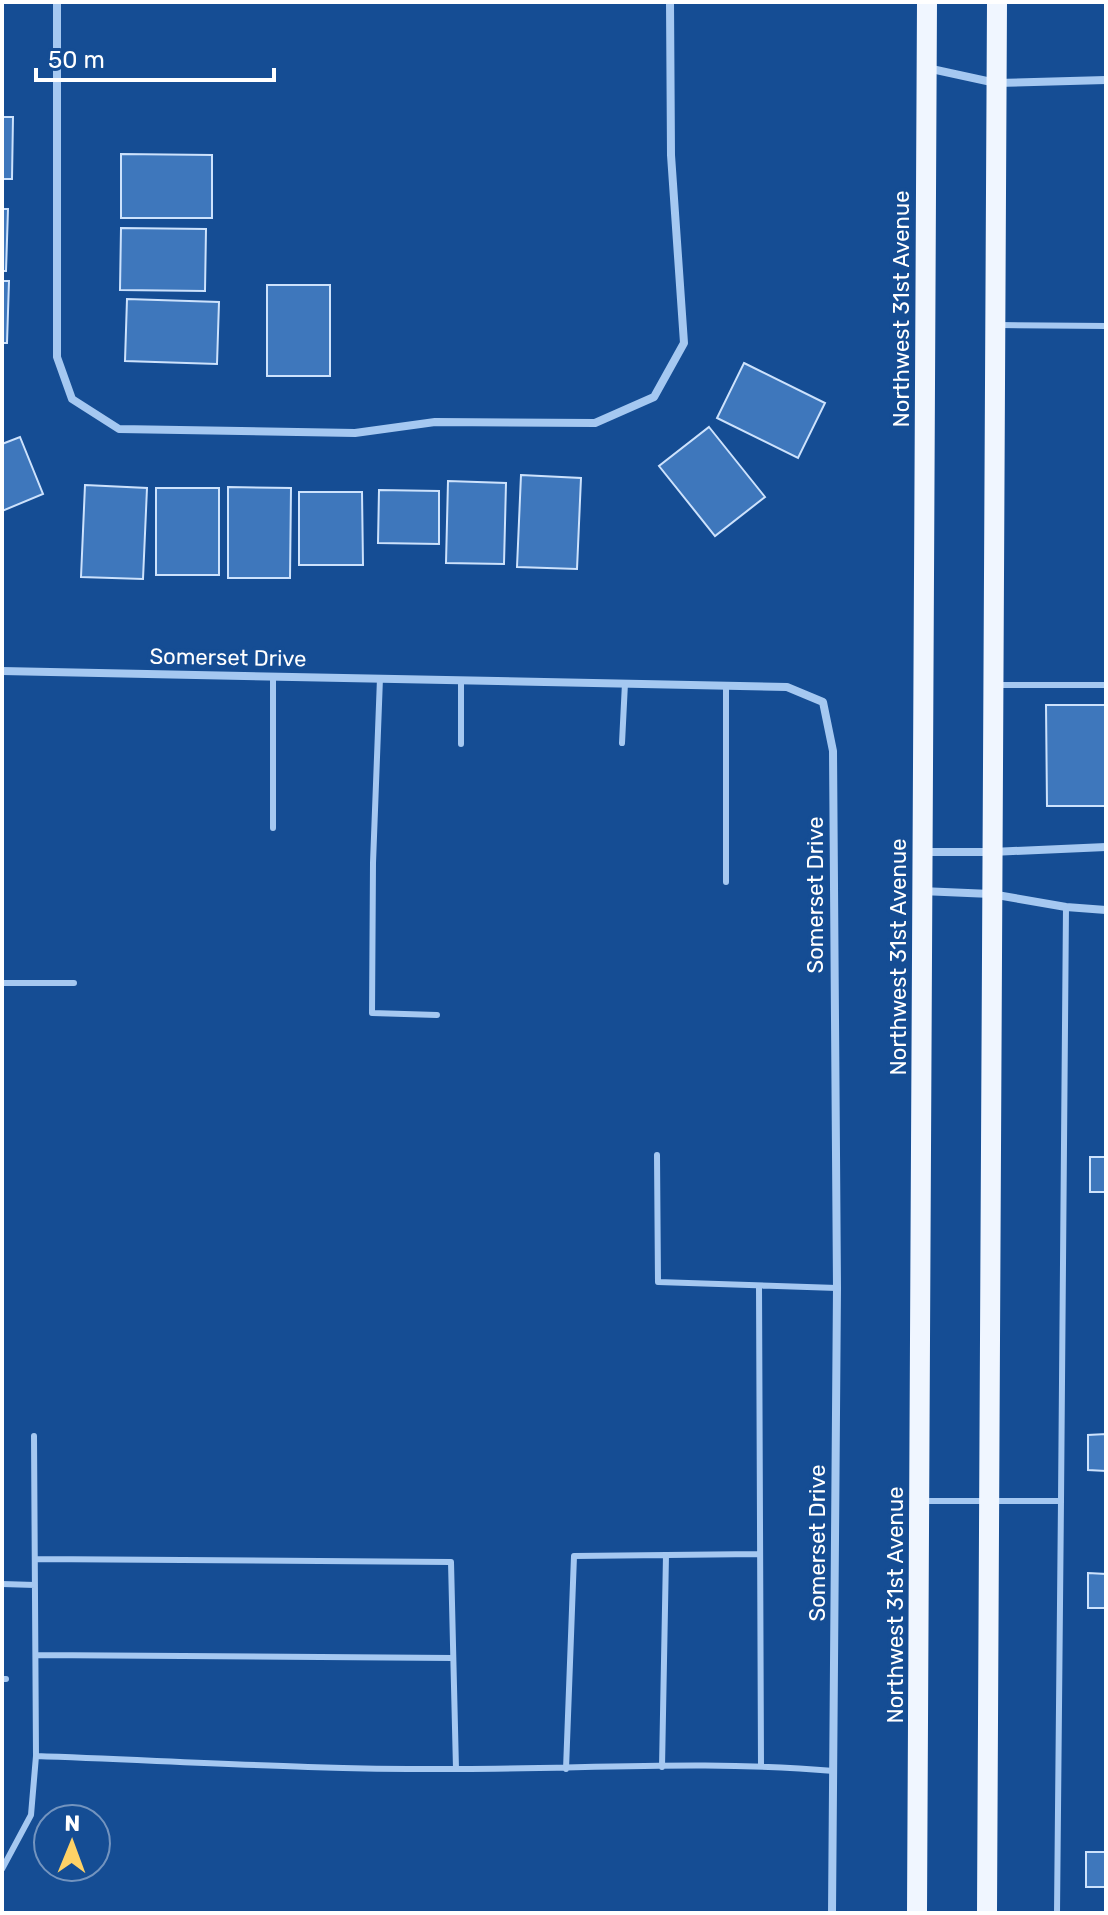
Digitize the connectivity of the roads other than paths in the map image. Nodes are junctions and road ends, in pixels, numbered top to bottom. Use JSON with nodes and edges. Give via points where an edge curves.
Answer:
{"nodes":[{"id":1,"x":57,"y":2,"type":"edge"},
{"id":2,"x":670,"y":2,"type":"edge"},
{"id":3,"x":927,"y":2,"type":"edge"},
{"id":4,"x":997,"y":2,"type":"edge"},
{"id":5,"x":926,"y":68,"type":"junction"},
{"id":6,"x":1106,"y":80,"type":"edge"},
{"id":7,"x":996,"y":83,"type":"junction"},
{"id":8,"x":995,"y":325,"type":"junction"},
{"id":9,"x":1106,"y":326,"type":"edge"},
{"id":10,"x":2,"y":671,"type":"edge"},
{"id":11,"x":273,"y":676,"type":"junction"},
{"id":12,"x":380,"y":678,"type":"junction"},
{"id":13,"x":461,"y":680,"type":"junction"},
{"id":14,"x":625,"y":683,"type":"junction"},
{"id":15,"x":726,"y":685,"type":"junction"},
{"id":16,"x":993,"y":685,"type":"junction"},
{"id":17,"x":1106,"y":685,"type":"edge"},
{"id":18,"x":622,"y":743,"type":"dead end"},
{"id":19,"x":461,"y":744,"type":"dead end"},
{"id":20,"x":273,"y":828,"type":"dead end"},
{"id":21,"x":1106,"y":847,"type":"edge"},
{"id":22,"x":923,"y":852,"type":"junction"},
{"id":23,"x":992,"y":852,"type":"junction"},
{"id":24,"x":726,"y":882,"type":"dead end"},
{"id":25,"x":920,"y":891,"type":"junction"},
{"id":26,"x":991,"y":894,"type":"junction"},
{"id":27,"x":1066,"y":907,"type":"junction"},
{"id":28,"x":1106,"y":910,"type":"edge"},
{"id":29,"x":2,"y":983,"type":"edge"},
{"id":30,"x":74,"y":983,"type":"dead end"},
{"id":31,"x":437,"y":1015,"type":"dead end"},
{"id":32,"x":657,"y":1155,"type":"dead end"},
{"id":33,"x":759,"y":1286,"type":"junction"},
{"id":34,"x":837,"y":1288,"type":"junction"},
{"id":35,"x":34,"y":1436,"type":"dead end"},
{"id":36,"x":920,"y":1501,"type":"junction"},
{"id":37,"x":1061,"y":1501,"type":"junction"},
{"id":38,"x":988,"y":1502,"type":"junction"},
{"id":39,"x":759,"y":1554,"type":"junction"},
{"id":40,"x":666,"y":1555,"type":"junction"},
{"id":41,"x":35,"y":1559,"type":"junction"},
{"id":42,"x":2,"y":1584,"type":"edge"},
{"id":43,"x":35,"y":1585,"type":"junction"},
{"id":44,"x":36,"y":1655,"type":"junction"},
{"id":45,"x":453,"y":1658,"type":"junction"},
{"id":46,"x":36,"y":1756,"type":"junction"},
{"id":47,"x":761,"y":1765,"type":"junction"},
{"id":48,"x":662,"y":1767,"type":"junction"},
{"id":49,"x":456,"y":1769,"type":"junction"},
{"id":50,"x":566,"y":1769,"type":"junction"},
{"id":51,"x":834,"y":1771,"type":"junction"},
{"id":52,"x":2,"y":1869,"type":"edge"},
{"id":53,"x":832,"y":1913,"type":"edge"},
{"id":54,"x":917,"y":1913,"type":"edge"},
{"id":55,"x":987,"y":1913,"type":"edge"},
{"id":56,"x":1057,"y":1913,"type":"edge"}],
"edges":[{"from":1,"to":2,"type":"street","via":[[57,357],[72,399],[119,429],[355,433],[435,422],[595,423],[654,397],[684,343],[671,155]]},
{"from":3,"to":5,"type":"main road","name":"Northwest 31st Avenue"},
{"from":4,"to":7,"type":"main road"},
{"from":5,"to":7,"type":"street"},
{"from":5,"to":22,"type":"main road","name":"Northwest 31st Avenue"},
{"from":6,"to":7,"type":"street"},
{"from":7,"to":8,"type":"main road"},
{"from":8,"to":9,"type":"lane"},
{"from":8,"to":16,"type":"main road"},
{"from":10,"to":11,"type":"street","name":"Somerset Drive"},
{"from":11,"to":12,"type":"street","name":"Somerset Drive"},
{"from":11,"to":20,"type":"lane"},
{"from":12,"to":13,"type":"street","name":"Somerset Drive"},
{"from":12,"to":31,"type":"lane","via":[[372,1013]]},
{"from":13,"to":14,"type":"street","name":"Somerset Drive"},
{"from":13,"to":19,"type":"lane"},
{"from":14,"to":15,"type":"street","name":"Somerset Drive"},
{"from":14,"to":18,"type":"lane"},
{"from":15,"to":24,"type":"lane"},
{"from":15,"to":34,"type":"street","name":"Somerset Drive","via":[[787,687],[823,702],[833,751]]},
{"from":16,"to":17,"type":"lane"},
{"from":16,"to":23,"type":"main road"},
{"from":21,"to":23,"type":"street"},
{"from":22,"to":23,"type":"street"},
{"from":22,"to":25,"type":"main road","name":"Northwest 31st Avenue"},
{"from":23,"to":26,"type":"main road"},
{"from":25,"to":26,"type":"street"},
{"from":25,"to":36,"type":"main road","name":"Northwest 31st Avenue"},
{"from":26,"to":27,"type":"street"},
{"from":26,"to":38,"type":"main road"},
{"from":27,"to":28,"type":"street"},
{"from":27,"to":37,"type":"lane"},
{"from":29,"to":30,"type":"lane"},
{"from":32,"to":33,"type":"lane","via":[[658,1282]]},
{"from":33,"to":34,"type":"lane"},
{"from":33,"to":39,"type":"lane"},
{"from":34,"to":51,"type":"street","name":"Somerset Drive"},
{"from":35,"to":41,"type":"lane"},
{"from":36,"to":38,"type":"lane"},
{"from":36,"to":54,"type":"main road","name":"Northwest 31st Avenue"},
{"from":37,"to":38,"type":"lane"},
{"from":37,"to":56,"type":"lane"},
{"from":38,"to":55,"type":"main road"},
{"from":39,"to":40,"type":"lane"},
{"from":39,"to":47,"type":"lane"},
{"from":40,"to":48,"type":"lane"},
{"from":40,"to":50,"type":"lane","via":[[574,1556]]},
{"from":41,"to":43,"type":"lane"},
{"from":41,"to":45,"type":"lane","via":[[451,1562]]},
{"from":42,"to":43,"type":"lane"},
{"from":43,"to":44,"type":"lane"},
{"from":44,"to":45,"type":"lane"},
{"from":44,"to":46,"type":"lane"},
{"from":45,"to":49,"type":"lane"},
{"from":46,"to":49,"type":"lane"},
{"from":46,"to":52,"type":"lane","via":[[31,1815]]},
{"from":47,"to":48,"type":"lane"},
{"from":47,"to":51,"type":"lane"},
{"from":48,"to":50,"type":"lane"},
{"from":49,"to":50,"type":"lane"},
{"from":51,"to":53,"type":"street","name":"Somerset Drive"}]}
